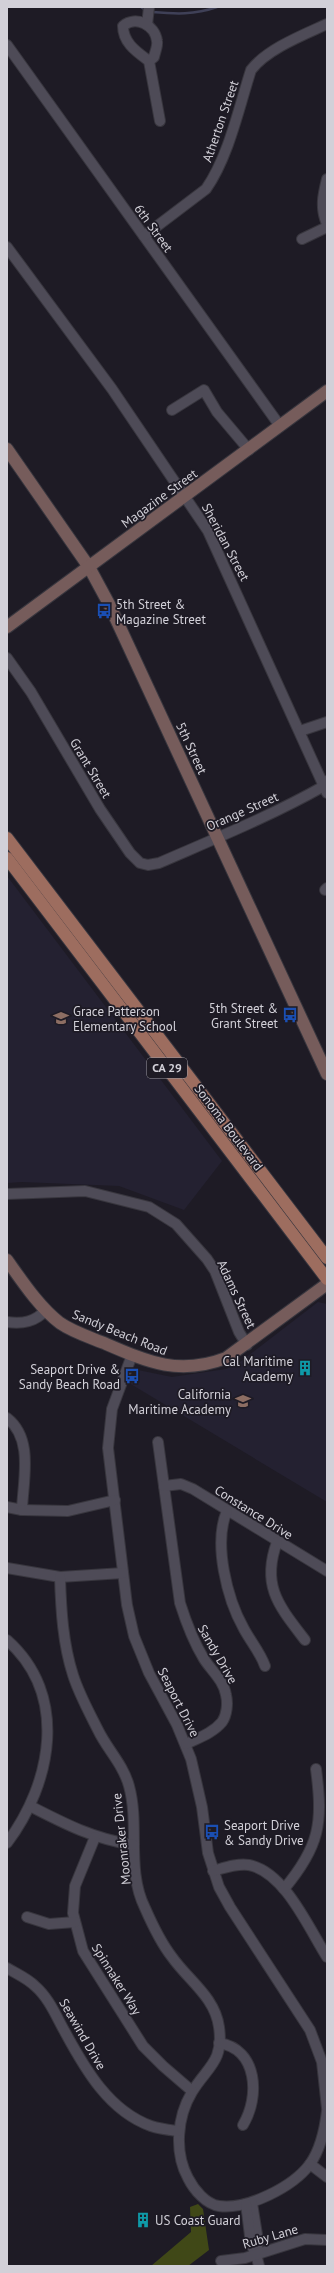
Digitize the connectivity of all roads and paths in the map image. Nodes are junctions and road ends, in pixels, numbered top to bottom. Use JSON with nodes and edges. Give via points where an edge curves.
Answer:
{"nodes":[{"id":1,"x":149,"y":7,"type":"edge"},
{"id":2,"x":327,"y":24,"type":"edge"},
{"id":3,"x":147,"y":25,"type":"junction"},
{"id":4,"x":7,"y":45,"type":"edge"},
{"id":5,"x":149,"y":61,"type":"junction"},
{"id":6,"x":160,"y":121,"type":"dead end"},
{"id":7,"x":327,"y":179,"type":"edge"},
{"id":8,"x":327,"y":224,"type":"edge"},
{"id":9,"x":327,"y":227,"type":"edge"},
{"id":10,"x":144,"y":236,"type":"junction"},
{"id":11,"x":302,"y":239,"type":"dead end"},
{"id":12,"x":7,"y":247,"type":"edge"},
{"id":13,"x":327,"y":391,"type":"edge"},
{"id":14,"x":172,"y":410,"type":"dead end"},
{"id":15,"x":280,"y":426,"type":"junction"},
{"id":16,"x":7,"y":449,"type":"edge"},
{"id":17,"x":248,"y":450,"type":"junction"},
{"id":18,"x":186,"y":496,"type":"junction"},
{"id":19,"x":89,"y":567,"type":"junction"},
{"id":20,"x":7,"y":626,"type":"edge"},
{"id":21,"x":7,"y":658,"type":"edge"},
{"id":22,"x":327,"y":722,"type":"edge"},
{"id":23,"x":300,"y":730,"type":"junction"},
{"id":24,"x":327,"y":776,"type":"edge"},
{"id":25,"x":326,"y":789,"type":"edge"},
{"id":26,"x":218,"y":836,"type":"junction"},
{"id":27,"x":7,"y":838,"type":"edge"},
{"id":28,"x":7,"y":858,"type":"edge"},
{"id":29,"x":170,"y":858,"type":"joint"},
{"id":30,"x":327,"y":1074,"type":"edge"},
{"id":31,"x":7,"y":1194,"type":"edge"},
{"id":32,"x":327,"y":1258,"type":"edge"},
{"id":33,"x":7,"y":1260,"type":"edge"},
{"id":34,"x":327,"y":1279,"type":"edge"},
{"id":35,"x":327,"y":1284,"type":"edge"},
{"id":36,"x":46,"y":1310,"type":"junction"},
{"id":37,"x":7,"y":1322,"type":"edge"},
{"id":38,"x":247,"y":1345,"type":"junction"},
{"id":39,"x":132,"y":1355,"type":"junction"},
{"id":40,"x":7,"y":1418,"type":"edge"},
{"id":41,"x":158,"y":1442,"type":"dead end"},
{"id":42,"x":164,"y":1486,"type":"junction"},
{"id":43,"x":115,"y":1500,"type":"junction"},
{"id":44,"x":7,"y":1507,"type":"edge"},
{"id":45,"x":22,"y":1510,"type":"junction"},
{"id":46,"x":227,"y":1511,"type":"junction"},
{"id":47,"x":277,"y":1542,"type":"junction"},
{"id":48,"x":7,"y":1568,"type":"edge"},
{"id":49,"x":327,"y":1571,"type":"edge"},
{"id":50,"x":123,"y":1573,"type":"junction"},
{"id":51,"x":60,"y":1577,"type":"junction"},
{"id":52,"x":7,"y":1640,"type":"edge"},
{"id":53,"x":305,"y":1640,"type":"dead end"},
{"id":54,"x":265,"y":1666,"type":"dead end"},
{"id":55,"x":186,"y":1744,"type":"junction"},
{"id":56,"x":316,"y":1769,"type":"dead end"},
{"id":57,"x":30,"y":1806,"type":"junction"},
{"id":58,"x":95,"y":1837,"type":"junction"},
{"id":59,"x":7,"y":1843,"type":"edge"},
{"id":60,"x":134,"y":1846,"type":"junction"},
{"id":61,"x":213,"y":1870,"type":"junction"},
{"id":62,"x":284,"y":1889,"type":"junction"},
{"id":63,"x":27,"y":1917,"type":"dead end"},
{"id":64,"x":75,"y":1922,"type":"junction"},
{"id":65,"x":326,"y":1955,"type":"edge"},
{"id":66,"x":7,"y":1968,"type":"edge"},
{"id":67,"x":219,"y":2043,"type":"junction"},
{"id":68,"x":192,"y":2091,"type":"junction"},
{"id":69,"x":327,"y":2108,"type":"edge"},
{"id":70,"x":327,"y":2112,"type":"edge"},
{"id":71,"x":243,"y":2124,"type":"dead end"},
{"id":72,"x":178,"y":2131,"type":"junction"},
{"id":73,"x":310,"y":2164,"type":"junction"},
{"id":74,"x":327,"y":2177,"type":"edge"},
{"id":75,"x":249,"y":2203,"type":"junction"},
{"id":76,"x":327,"y":2240,"type":"edge"},
{"id":77,"x":256,"y":2254,"type":"junction"},
{"id":78,"x":221,"y":2261,"type":"dead end"},
{"id":79,"x":259,"y":2266,"type":"edge"}],
"edges":[{"from":1,"to":3,"type":"street"},
{"from":2,"to":10,"type":"street","name":"Atherton Street","via":[[290,42],[256,64],[251,70],[221,163],[212,180],[206,189]]},
{"from":3,"to":5,"type":"street","via":[[157,42],[154,57]]},
{"from":3,"to":5,"type":"street","via":[[135,20],[124,26],[123,34],[133,49]]},
{"from":4,"to":10,"type":"street","name":"6th Street"},
{"from":5,"to":6,"type":"street"},
{"from":7,"to":8,"type":"street","via":[[322,198]]},
{"from":9,"to":11,"type":"street"},
{"from":10,"to":15,"type":"street","name":"6th Street"},
{"from":12,"to":18,"type":"street","name":"Sheridan Street","via":[[112,389]]},
{"from":13,"to":15,"type":"street","name":"Magazine Street"},
{"from":14,"to":17,"type":"street","via":[[204,390],[217,412]]},
{"from":15,"to":17,"type":"street","name":"Magazine Street"},
{"from":16,"to":19,"type":"street","name":"5th Street"},
{"from":17,"to":18,"type":"street","name":"Magazine Street"},
{"from":18,"to":19,"type":"street","name":"Magazine Street"},
{"from":18,"to":23,"type":"street","name":"Sheridan Street","via":[[208,531]]},
{"from":19,"to":20,"type":"street","name":"Magazine Street"},
{"from":19,"to":26,"type":"street","name":"5th Street","via":[[109,604]]},
{"from":21,"to":29,"type":"street","name":"Grant Street","via":[[31,692],[100,809],[130,853],[140,863],[148,865]]},
{"from":22,"to":23,"type":"street"},
{"from":23,"to":25,"type":"street","name":"Sheridan Street"},
{"from":24,"to":25,"type":"street"},
{"from":25,"to":26,"type":"street","name":"Orange Street"},
{"from":26,"to":29,"type":"street","name":"Orange Street"},
{"from":26,"to":30,"type":"street","name":"5th Street"},
{"from":27,"to":32,"type":"main road","name":"Sonoma Boulevard","number":"CA 29"},
{"from":28,"to":34,"type":"main road","name":"Sonoma Boulevard","number":"CA 29"},
{"from":31,"to":38,"type":"street","name":"Adams Street","via":[[85,1191],[150,1207],[176,1224],[215,1271],[239,1332]]},
{"from":33,"to":36,"type":"street","name":"Sandy Beach Road"},
{"from":35,"to":38,"type":"street","name":"Sandy Beach Road"},
{"from":36,"to":37,"type":"street","via":[[29,1322]]},
{"from":36,"to":39,"type":"street","name":"Sandy Beach Road","via":[[60,1323],[75,1331]]},
{"from":38,"to":39,"type":"street","name":"Sandy Beach Road","via":[[213,1364],[187,1367],[153,1364]]},
{"from":39,"to":43,"type":"street","name":"Seaport Drive","via":[[115,1396],[109,1427],[108,1448]]},
{"from":40,"to":45,"type":"street","via":[[20,1432],[24,1446]]},
{"from":41,"to":42,"type":"street"},
{"from":42,"to":46,"type":"street","name":"Constance Drive","via":[[181,1484]]},
{"from":42,"to":55,"type":"street","name":"Sandy Drive","via":[[176,1581],[186,1625],[204,1659],[223,1685],[226,1695],[223,1721],[214,1730]]},
{"from":43,"to":45,"type":"street","via":[[68,1510]]},
{"from":43,"to":50,"type":"street","name":"Seaport Drive"},
{"from":44,"to":45,"type":"street"},
{"from":46,"to":47,"type":"street","name":"Constance Drive"},
{"from":46,"to":54,"type":"street","via":[[220,1533],[228,1594]]},
{"from":47,"to":49,"type":"street","name":"Constance Drive"},
{"from":47,"to":53,"type":"street","via":[[270,1564],[273,1588],[279,1606]]},
{"from":48,"to":51,"type":"street"},
{"from":50,"to":51,"type":"street"},
{"from":50,"to":55,"type":"street","name":"Seaport Drive","via":[[127,1605],[141,1655]]},
{"from":51,"to":60,"type":"street","name":"Moonraker Drive","via":[[63,1626],[73,1675],[95,1725],[115,1756],[129,1786],[134,1812]]},
{"from":52,"to":57,"type":"street","via":[[30,1669],[42,1695],[47,1716],[46,1754]]},
{"from":55,"to":61,"type":"street","name":"Seaport Drive","via":[[198,1788]]},
{"from":56,"to":62,"type":"street","via":[[320,1803],[314,1841],[296,1874]]},
{"from":57,"to":58,"type":"street"},
{"from":57,"to":59,"type":"street"},
{"from":58,"to":60,"type":"street"},
{"from":58,"to":64,"type":"street","name":"Spinnaker Way","via":[[75,1886]]},
{"from":60,"to":67,"type":"street","name":"Moonraker Drive","via":[[134,1869],[144,1907],[172,1957],[211,2004],[217,2016]]},
{"from":61,"to":62,"type":"street","via":[[249,1865],[272,1875]]},
{"from":61,"to":69,"type":"street","name":"Seaport Drive","via":[[230,1908],[310,2030],[322,2062]]},
{"from":62,"to":65,"type":"street"},
{"from":63,"to":64,"type":"street","via":[[49,1924]]},
{"from":64,"to":68,"type":"street","name":"Spinnaker Way","via":[[83,1951],[143,2046]]},
{"from":66,"to":72,"type":"street","name":"Seawind Drive","via":[[26,1978],[42,1993],[79,2058],[115,2104],[132,2117],[152,2126]]},
{"from":67,"to":68,"type":"street","name":"Moonraker Drive","via":[[210,2070]]},
{"from":67,"to":71,"type":"street","via":[[233,2046],[252,2071],[250,2113]]},
{"from":68,"to":72,"type":"street","name":"Moonraker Drive"},
{"from":70,"to":73,"type":"street","via":[[319,2144]]},
{"from":72,"to":75,"type":"street","name":"Moonraker Drive","via":[[179,2149],[188,2179],[208,2202],[218,2206]]},
{"from":73,"to":74,"type":"street"},
{"from":73,"to":75,"type":"street","via":[[280,2189]]},
{"from":75,"to":77,"type":"street","via":[[251,2244]]},
{"from":76,"to":77,"type":"street","name":"Ruby Lane","via":[[305,2239]]},
{"from":77,"to":78,"type":"street","name":"Ruby Lane"},
{"from":77,"to":79,"type":"street"}]}
